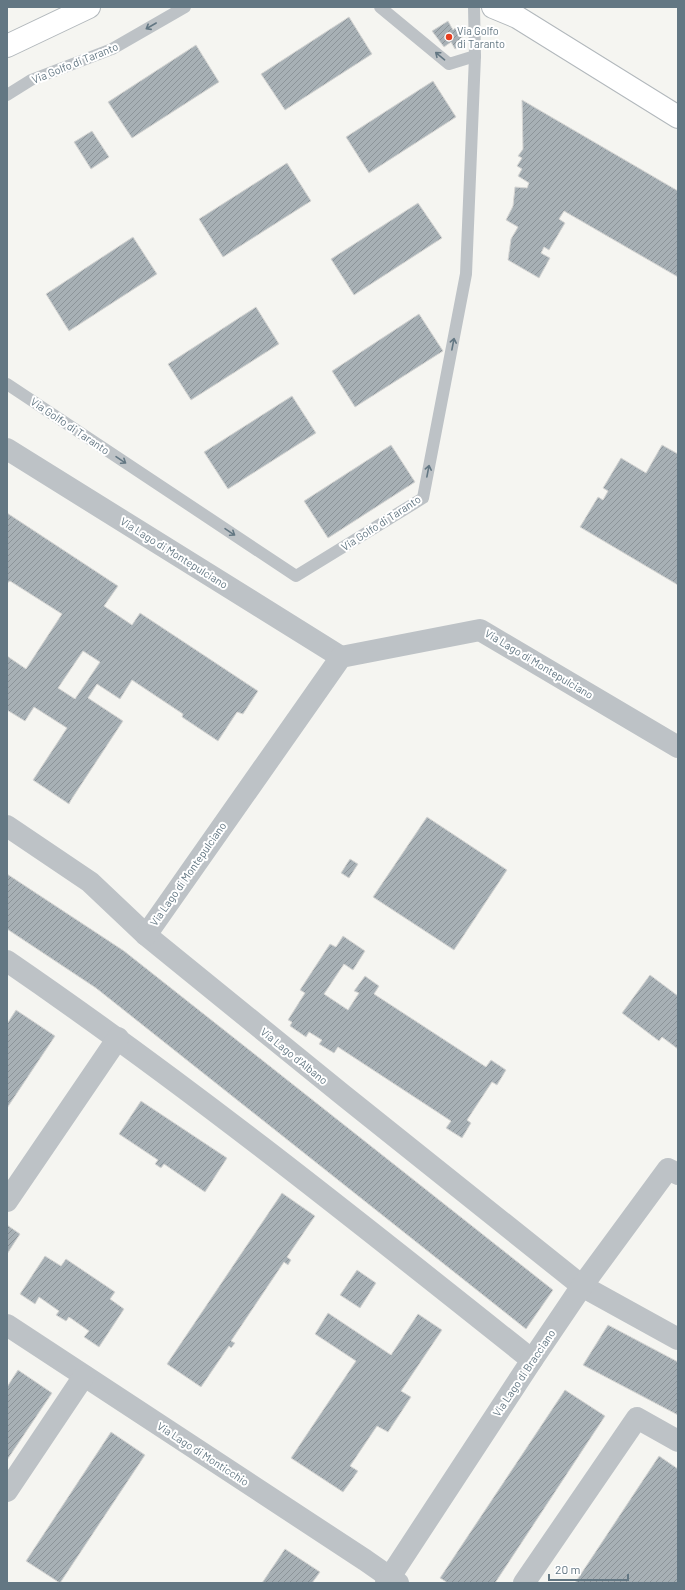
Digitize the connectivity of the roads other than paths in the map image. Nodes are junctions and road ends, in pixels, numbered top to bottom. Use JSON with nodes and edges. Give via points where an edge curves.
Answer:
{"nodes":[{"id":1,"x":89,"y":7,"type":"edge"},
{"id":2,"x":185,"y":7,"type":"edge"},
{"id":3,"x":380,"y":7,"type":"edge"},
{"id":4,"x":474,"y":7,"type":"edge"},
{"id":5,"x":493,"y":7,"type":"edge"},
{"id":6,"x":7,"y":46,"type":"edge"},
{"id":7,"x":475,"y":56,"type":"junction"},
{"id":8,"x":7,"y":95,"type":"edge"},
{"id":9,"x":678,"y":117,"type":"edge"},
{"id":10,"x":7,"y":384,"type":"edge"},
{"id":11,"x":7,"y":449,"type":"edge"},
{"id":12,"x":341,"y":657,"type":"junction"},
{"id":13,"x":678,"y":747,"type":"edge"},
{"id":14,"x":7,"y":826,"type":"edge"},
{"id":15,"x":146,"y":935,"type":"junction"},
{"id":16,"x":7,"y":961,"type":"edge"},
{"id":17,"x":118,"y":1038,"type":"junction"},
{"id":18,"x":673,"y":1171,"type":"edge"},
{"id":19,"x":7,"y":1201,"type":"edge"},
{"id":20,"x":582,"y":1286,"type":"junction"},
{"id":21,"x":7,"y":1325,"type":"edge"},
{"id":22,"x":678,"y":1339,"type":"edge"},
{"id":23,"x":532,"y":1360,"type":"junction"},
{"id":24,"x":84,"y":1376,"type":"junction"},
{"id":25,"x":678,"y":1441,"type":"edge"},
{"id":26,"x":7,"y":1491,"type":"edge"},
{"id":27,"x":391,"y":1581,"type":"edge"},
{"id":28,"x":524,"y":1583,"type":"edge"}],
"edges":[{"from":1,"to":6,"type":"street"},
{"from":2,"to":8,"type":"lane","name":"Via Golfo di Taranto","one_way":true,"via":[[112,49],[31,80]]},
{"from":7,"to":3,"type":"lane","one_way":true,"via":[[449,64]]},
{"from":4,"to":7,"type":"lane","name":"Via Golfo di Taranto"},
{"from":5,"to":9,"type":"street","via":[[517,17]]},
{"from":10,"to":7,"type":"lane","name":"Via Golfo di Taranto","one_way":true,"via":[[296,576],[424,498],[466,274]]},
{"from":11,"to":12,"type":"street","name":"Via Lago di Montepulciano"},
{"from":12,"to":13,"type":"street","name":"Via Lago di Montepulciano","via":[[480,630]]},
{"from":12,"to":15,"type":"street","name":"Via Lago di Montepulciano"},
{"from":14,"to":15,"type":"street","name":"Via Lago d'Albano","via":[[90,882]]},
{"from":15,"to":20,"type":"street","name":"Via Lago d'Albano"},
{"from":16,"to":17,"type":"street"},
{"from":17,"to":19,"type":"street"},
{"from":17,"to":23,"type":"street","via":[[361,1224]]},
{"from":18,"to":20,"type":"street","name":"Via Lago di Bracciano"},
{"from":20,"to":22,"type":"street","name":"Via Lago d'Albano"},
{"from":20,"to":23,"type":"street","name":"Via Lago di Bracciano"},
{"from":21,"to":24,"type":"street","name":"Via Lago di Monticchio"},
{"from":23,"to":27,"type":"street","name":"Via Lago di Bracciano"},
{"from":24,"to":26,"type":"street"},
{"from":24,"to":27,"type":"street","name":"Via Lago di Monticchio","via":[[365,1560]]},
{"from":25,"to":28,"type":"street","via":[[637,1418]]}]}
